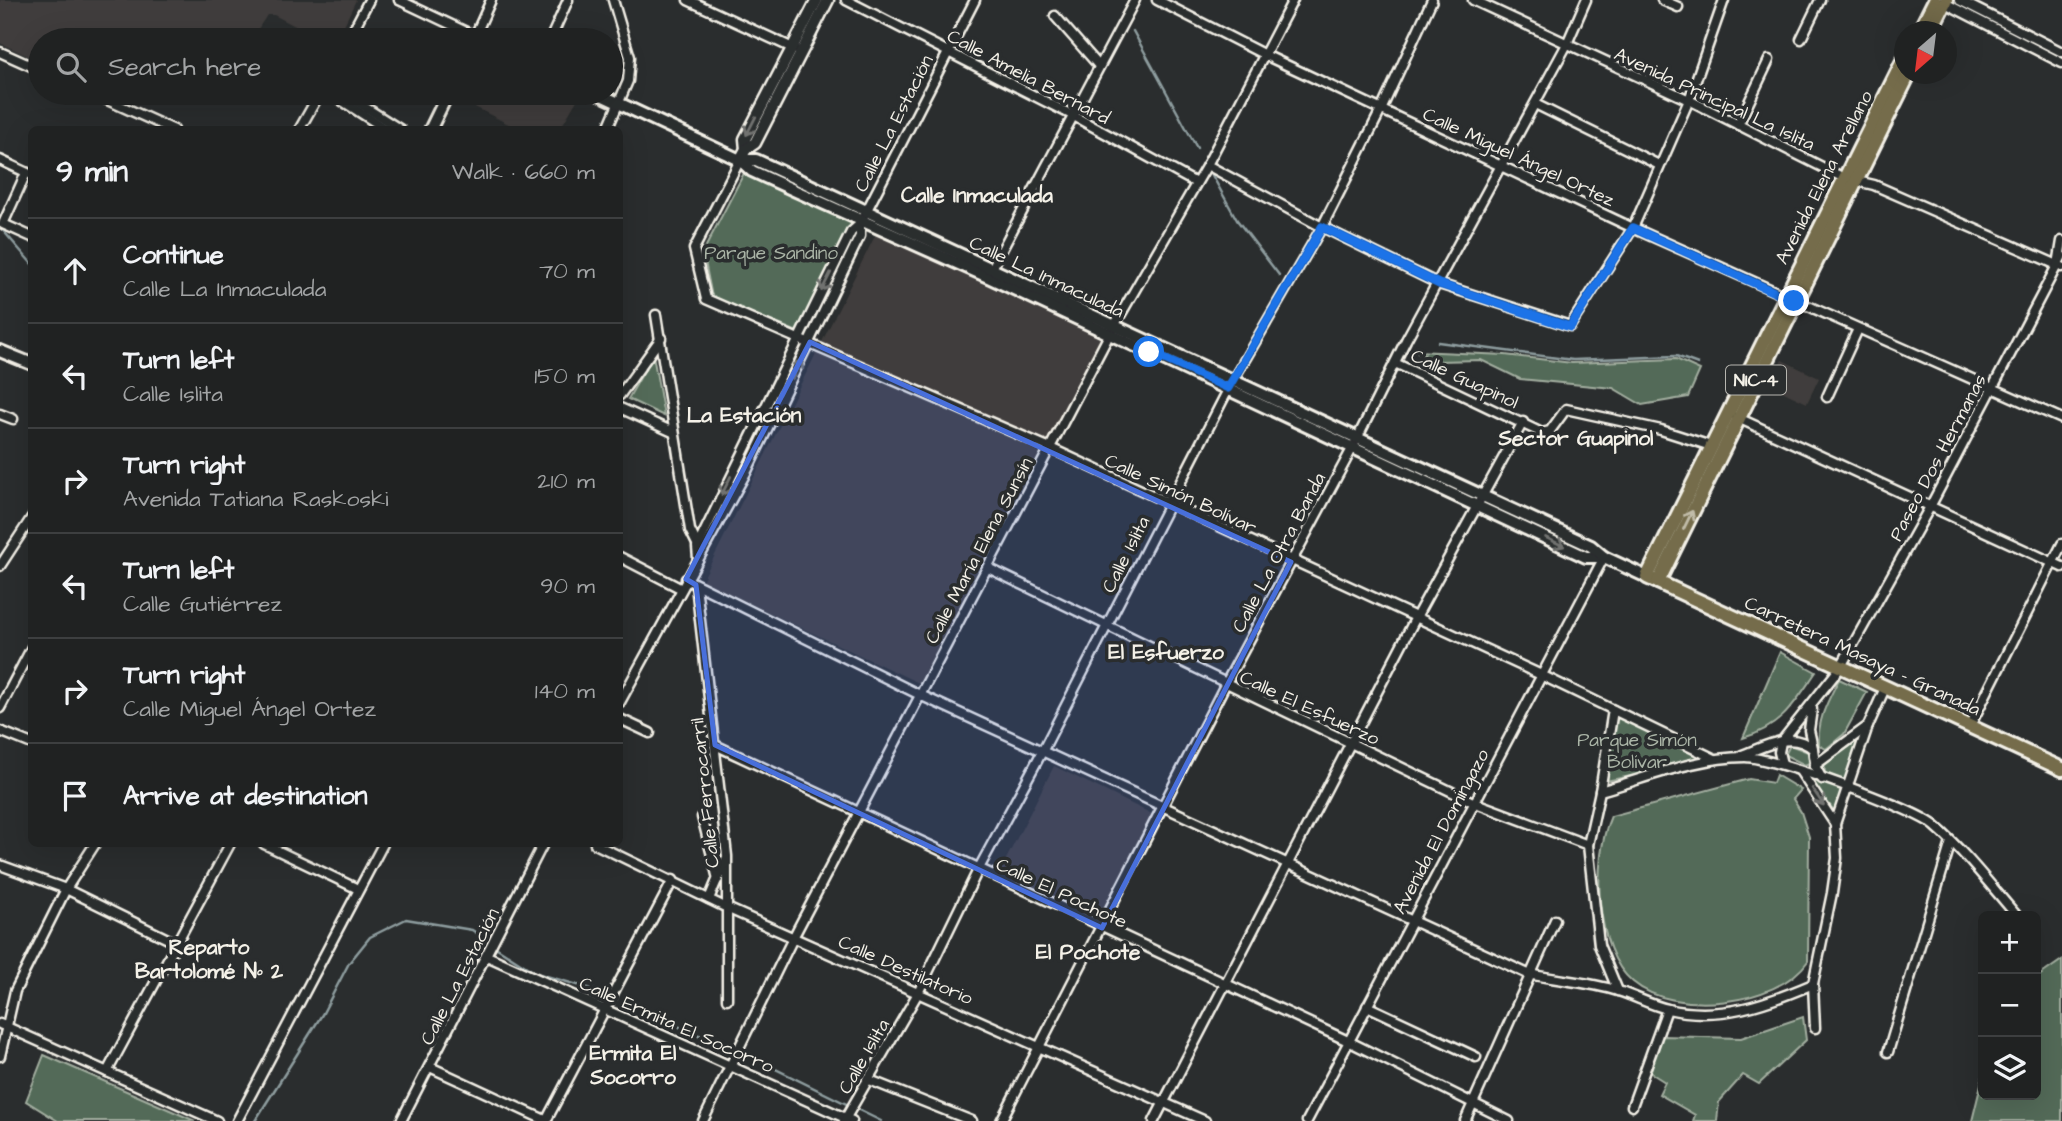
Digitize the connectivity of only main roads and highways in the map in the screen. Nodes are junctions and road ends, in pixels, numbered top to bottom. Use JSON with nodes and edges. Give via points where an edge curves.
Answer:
{"nodes":[{"id":1,"x":1941,"y":1,"type":"edge"},
{"id":2,"x":1927,"y":21,"type":"edge"},
{"id":3,"x":1934,"y":21,"type":"edge"},
{"id":4,"x":1897,"y":84,"type":"edge"},
{"id":5,"x":1899,"y":84,"type":"edge"},
{"id":6,"x":1896,"y":87,"type":"junction"},
{"id":7,"x":442,"y":105,"type":"edge"},
{"id":8,"x":623,"y":105,"type":"edge"},
{"id":9,"x":432,"y":126,"type":"edge"},
{"id":10,"x":0,"y":351,"type":"edge"},
{"id":11,"x":28,"y":362,"type":"edge"},
{"id":12,"x":1732,"y":415,"type":"junction"},
{"id":13,"x":1701,"y":480,"type":"junction"},
{"id":14,"x":1653,"y":579,"type":"junction"},
{"id":15,"x":2062,"y":769,"type":"edge"}],
"edges":[{"from":1,"to":2,"type":"highway"},
{"from":1,"to":3,"type":"highway"},
{"from":4,"to":6,"type":"highway","name":"Avenida Elena Arellano","number":"NIC-4"},
{"from":5,"to":6,"type":"highway","name":"Avenida Elena Arellano","number":"NIC-4"},
{"from":6,"to":12,"type":"highway","name":"Avenida Elena Arellano","number":"NIC-4"},
{"from":7,"to":9,"type":"main road"},
{"from":8,"to":14,"type":"main road","name":"Calle La Inmaculada","via":[[740,160],[752,171],[990,273],[1355,442],[1586,556],[1604,557]]},
{"from":10,"to":11,"type":"main road"},
{"from":12,"to":13,"type":"highway","name":"Avenida Elena Arellano","number":"NIC-4"},
{"from":12,"to":13,"type":"highway","name":"Avenida Elena Arellano","number":"NIC-4","via":[[1711,446]]},
{"from":13,"to":14,"type":"highway","name":"Avenida Elena Arellano","number":"NIC-4"},
{"from":14,"to":15,"type":"highway","name":"Carretera Masaya - Granada"}]}
